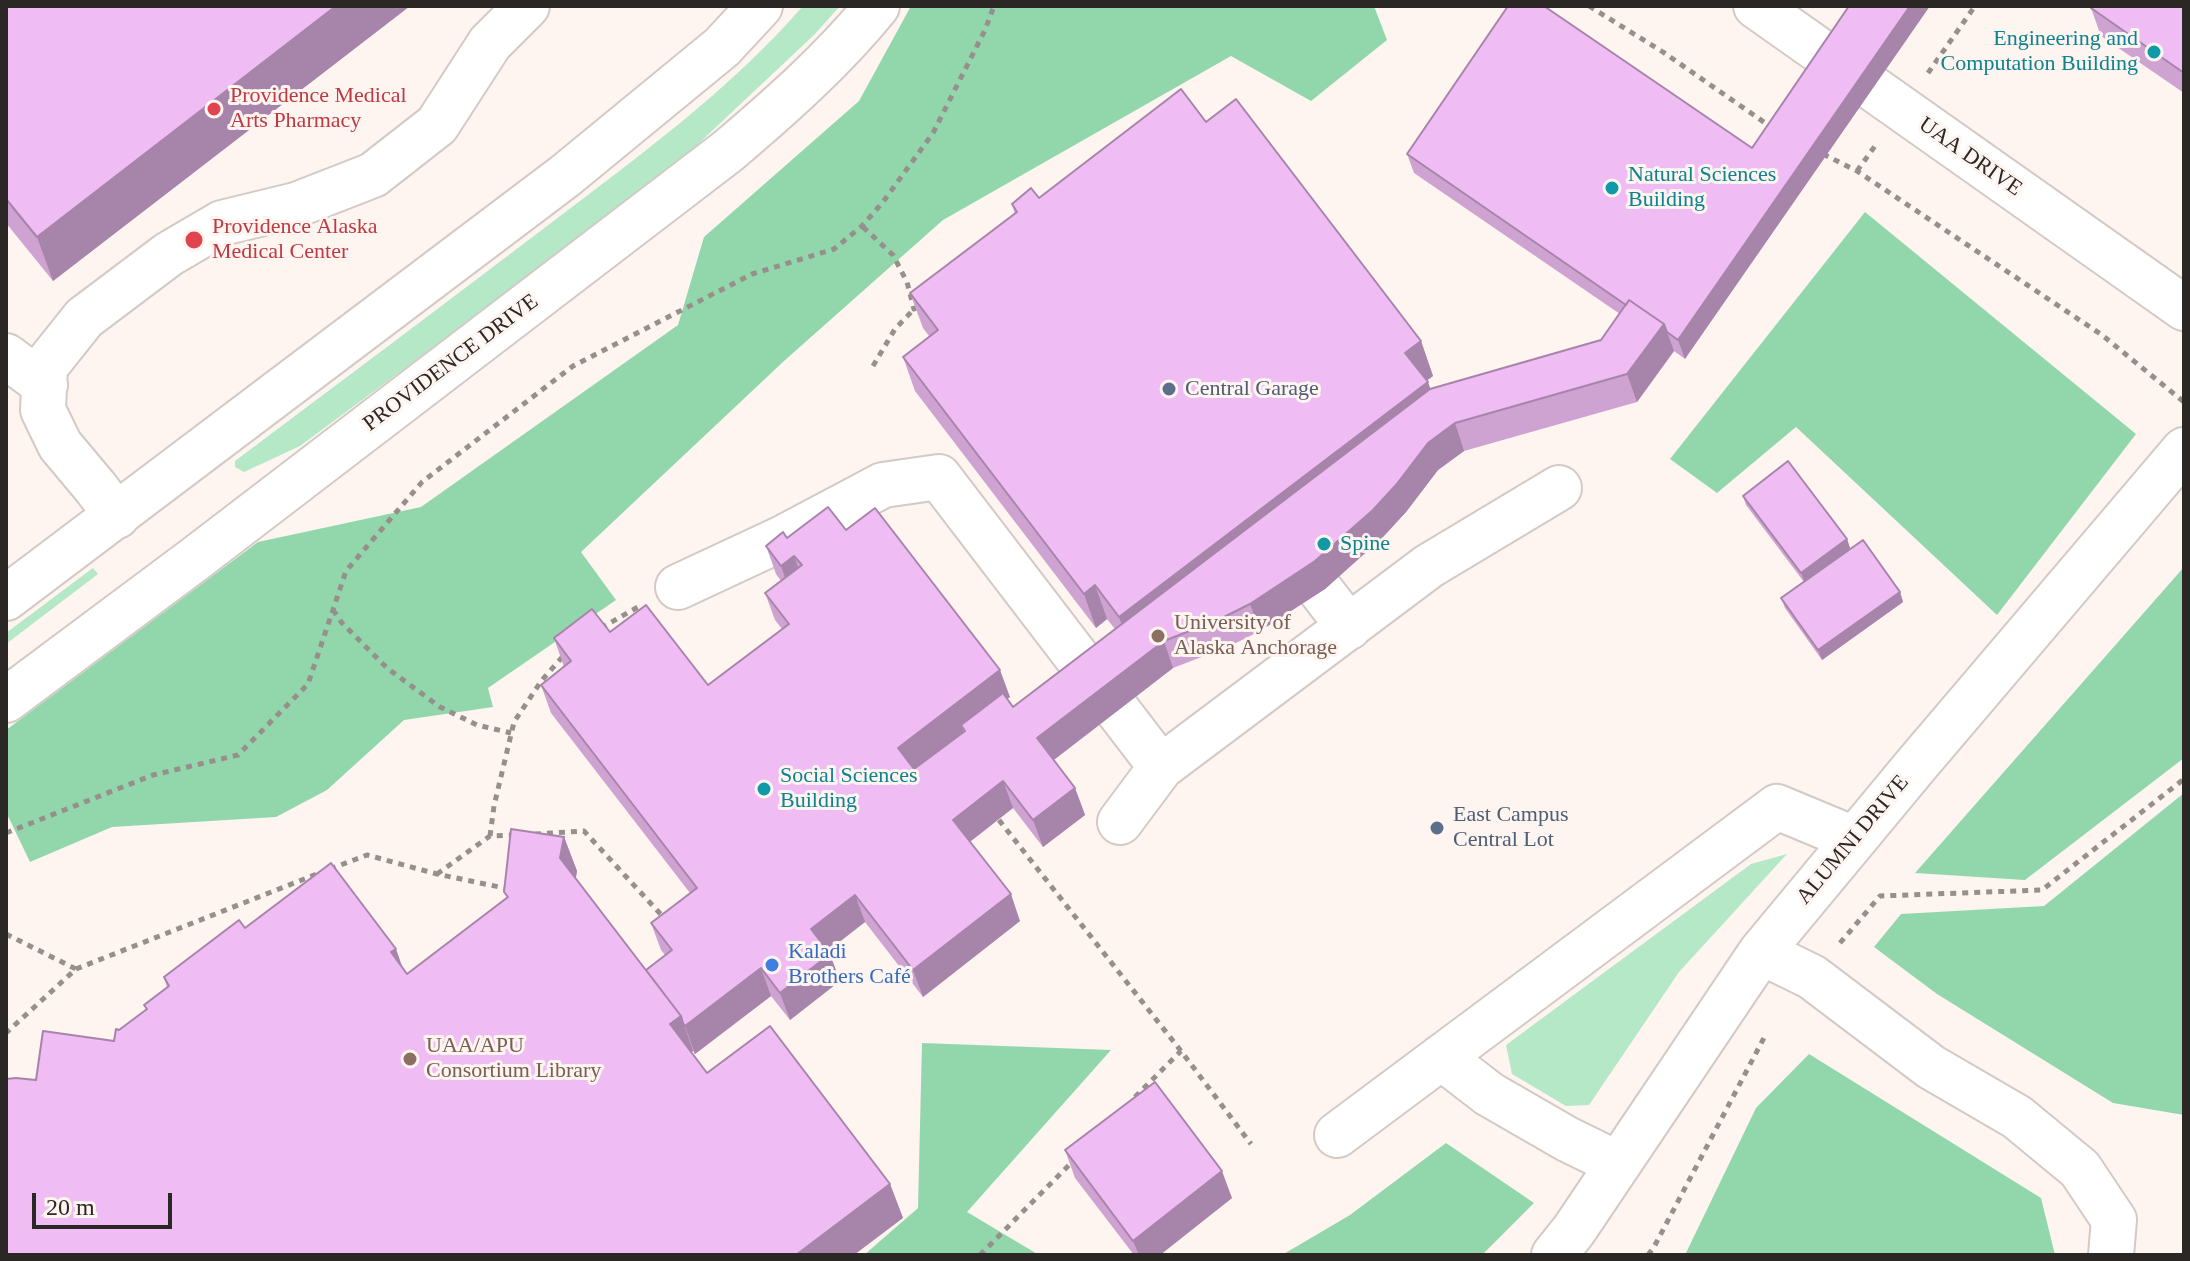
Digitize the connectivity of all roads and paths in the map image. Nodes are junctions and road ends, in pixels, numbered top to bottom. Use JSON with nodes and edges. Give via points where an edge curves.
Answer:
{"nodes":[{"id":1,"x":527,"y":6,"type":"edge"},
{"id":2,"x":760,"y":6,"type":"edge"},
{"id":3,"x":877,"y":6,"type":"edge"},
{"id":4,"x":994,"y":6,"type":"edge"},
{"id":5,"x":1589,"y":6,"type":"edge"},
{"id":6,"x":1756,"y":6,"type":"edge"},
{"id":7,"x":1975,"y":6,"type":"edge"},
{"id":8,"x":1926,"y":76,"type":"dead end"},
{"id":9,"x":1772,"y":128,"type":"edge"},
{"id":10,"x":1815,"y":150,"type":"edge"},
{"id":11,"x":862,"y":226,"type":"junction"},
{"id":12,"x":927,"y":303,"type":"edge"},
{"id":13,"x":2184,"y":308,"type":"edge"},
{"id":14,"x":914,"y":309,"type":"junction"},
{"id":15,"x":6,"y":356,"type":"edge"},
{"id":16,"x":873,"y":366,"type":"dead end"},
{"id":17,"x":45,"y":385,"type":"junction"},
{"id":18,"x":2184,"y":402,"type":"edge"},
{"id":19,"x":2184,"y":450,"type":"edge"},
{"id":20,"x":1559,"y":488,"type":"dead end"},
{"id":21,"x":117,"y":516,"type":"junction"},
{"id":22,"x":1280,"y":538,"type":"edge"},
{"id":23,"x":678,"y":587,"type":"joint"},
{"id":24,"x":6,"y":598,"type":"edge"},
{"id":25,"x":333,"y":610,"type":"junction"},
{"id":26,"x":1349,"y":627,"type":"junction"},
{"id":27,"x":598,"y":630,"type":"edge"},
{"id":28,"x":565,"y":654,"type":"edge"},
{"id":29,"x":6,"y":700,"type":"edge"},
{"id":30,"x":511,"y":733,"type":"junction"},
{"id":31,"x":1161,"y":767,"type":"junction"},
{"id":32,"x":2184,"y":779,"type":"edge"},
{"id":33,"x":999,"y":820,"type":"dead end"},
{"id":34,"x":1120,"y":822,"type":"dead end"},
{"id":35,"x":6,"y":833,"type":"edge"},
{"id":36,"x":490,"y":836,"type":"junction"},
{"id":37,"x":1854,"y":839,"type":"junction"},
{"id":38,"x":437,"y":874,"type":"junction"},
{"id":39,"x":521,"y":891,"type":"edge"},
{"id":40,"x":669,"y":924,"type":"edge"},
{"id":41,"x":6,"y":934,"type":"edge"},
{"id":42,"x":1761,"y":952,"type":"junction"},
{"id":43,"x":76,"y":969,"type":"junction"},
{"id":44,"x":1812,"y":977,"type":"junction"},
{"id":45,"x":1769,"y":1027,"type":"dead end"},
{"id":46,"x":6,"y":1033,"type":"edge"},
{"id":47,"x":1181,"y":1051,"type":"junction"},
{"id":48,"x":1441,"y":1057,"type":"junction"},
{"id":49,"x":1125,"y":1108,"type":"edge"},
{"id":50,"x":1337,"y":1135,"type":"dead end"},
{"id":51,"x":1251,"y":1144,"type":"dead end"},
{"id":52,"x":1081,"y":1153,"type":"edge"},
{"id":53,"x":1618,"y":1164,"type":"junction"},
{"id":54,"x":980,"y":1255,"type":"edge"},
{"id":55,"x":1554,"y":1255,"type":"edge"},
{"id":56,"x":1648,"y":1255,"type":"edge"},
{"id":57,"x":2111,"y":1255,"type":"edge"}],
"edges":[{"from":1,"to":17,"type":"main road","via":[[490,43],[437,125],[416,142],[373,175],[296,205],[222,223],[169,254],[84,318],[45,367]]},
{"from":2,"to":21,"type":"main road","via":[[722,47],[565,176]]},
{"from":3,"to":29,"type":"main road","name":"PROVIDENCE DRIVE","via":[[789,100],[728,151]]},
{"from":4,"to":11,"type":"path","via":[[933,133]]},
{"from":5,"to":9,"type":"path"},
{"from":6,"to":13,"type":"main road","name":"UAA DRIVE"},
{"from":7,"to":8,"type":"path"},
{"from":10,"to":18,"type":"path","via":[[1857,171],[2053,301]]},
{"from":11,"to":14,"type":"path","via":[[893,255]]},
{"from":11,"to":25,"type":"path","via":[[834,249],[752,274],[573,366],[422,482],[346,571]]},
{"from":12,"to":14,"type":"path"},
{"from":14,"to":16,"type":"path"},
{"from":15,"to":17,"type":"main road"},
{"from":17,"to":21,"type":"main road","via":[[43,410],[60,445]]},
{"from":19,"to":37,"type":"main road","name":"ALUMNI DRIVE"},
{"from":20,"to":26,"type":"main road","via":[[1429,566]]},
{"from":21,"to":24,"type":"main road"},
{"from":22,"to":26,"type":"main road"},
{"from":23,"to":27,"type":"path"},
{"from":23,"to":31,"type":"main road","via":[[883,485],[939,477]]},
{"from":25,"to":30,"type":"path","via":[[387,668],[440,707],[477,725]]},
{"from":25,"to":35,"type":"path","via":[[308,684],[238,755],[153,775]]},
{"from":26,"to":31,"type":"main road"},
{"from":28,"to":30,"type":"path","via":[[542,680]]},
{"from":30,"to":36,"type":"path"},
{"from":31,"to":34,"type":"main road"},
{"from":32,"to":44,"type":"path","via":[[2042,890],[1880,896]]},
{"from":33,"to":47,"type":"path"},
{"from":36,"to":38,"type":"path"},
{"from":36,"to":40,"type":"path","via":[[584,831]]},
{"from":37,"to":42,"type":"main road","name":"ALUMNI DRIVE"},
{"from":37,"to":48,"type":"main road","via":[[1777,807]]},
{"from":38,"to":39,"type":"path"},
{"from":38,"to":43,"type":"path","via":[[367,855]]},
{"from":41,"to":43,"type":"path"},
{"from":42,"to":44,"type":"main road"},
{"from":42,"to":53,"type":"main road","name":"ALUMNI DRIVE"},
{"from":43,"to":46,"type":"path"},
{"from":44,"to":57,"type":"main road","via":[[1931,1067],[2017,1117],[2080,1169],[2114,1220]]},
{"from":45,"to":56,"type":"path"},
{"from":47,"to":49,"type":"path"},
{"from":47,"to":51,"type":"path"},
{"from":48,"to":50,"type":"main road"},
{"from":48,"to":53,"type":"main road","via":[[1489,1094]]},
{"from":52,"to":54,"type":"path"},
{"from":53,"to":55,"type":"main road","name":"ALUMNI DRIVE"}]}
